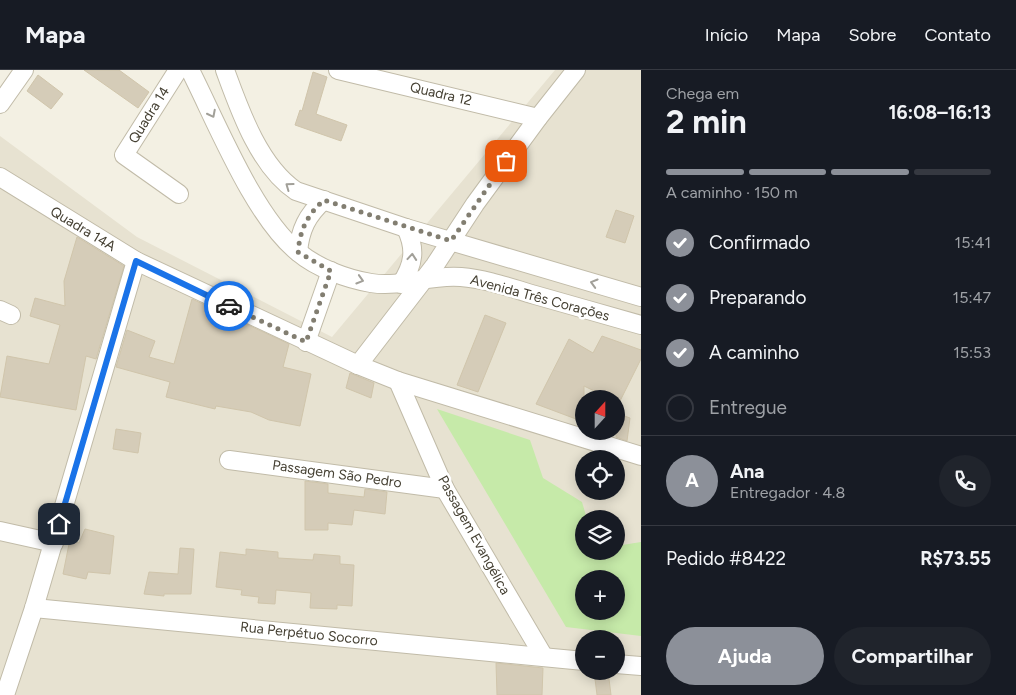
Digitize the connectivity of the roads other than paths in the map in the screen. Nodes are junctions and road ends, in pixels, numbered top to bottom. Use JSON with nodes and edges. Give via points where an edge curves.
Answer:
{"nodes":[{"id":1,"x":24,"y":70,"type":"edge"},
{"id":2,"x":178,"y":70,"type":"edge"},
{"id":3,"x":190,"y":70,"type":"edge"},
{"id":4,"x":224,"y":70,"type":"edge"},
{"id":5,"x":338,"y":70,"type":"edge"},
{"id":6,"x":576,"y":70,"type":"edge"},
{"id":7,"x":2,"y":98,"type":"edge"},
{"id":8,"x":538,"y":118,"type":"junction"},
{"id":9,"x":0,"y":177,"type":"edge"},
{"id":10,"x":179,"y":194,"type":"dead end"},
{"id":11,"x":324,"y":200,"type":"junction"},
{"id":12,"x":406,"y":228,"type":"junction"},
{"id":13,"x":451,"y":241,"type":"junction"},
{"id":14,"x":298,"y":252,"type":"junction"},
{"id":15,"x":136,"y":261,"type":"junction"},
{"id":16,"x":331,"y":271,"type":"junction"},
{"id":17,"x":424,"y":280,"type":"junction"},
{"id":18,"x":401,"y":284,"type":"junction"},
{"id":19,"x":641,"y":297,"type":"edge"},
{"id":20,"x":641,"y":325,"type":"edge"},
{"id":21,"x":306,"y":342,"type":"junction"},
{"id":22,"x":358,"y":366,"type":"junction"},
{"id":23,"x":398,"y":381,"type":"junction"},
{"id":24,"x":641,"y":456,"type":"edge"},
{"id":25,"x":229,"y":460,"type":"dead end"},
{"id":26,"x":445,"y":489,"type":"junction"},
{"id":27,"x":0,"y":531,"type":"edge"},
{"id":28,"x":54,"y":543,"type":"junction"},
{"id":29,"x":34,"y":608,"type":"junction"},
{"id":30,"x":544,"y":657,"type":"junction"},
{"id":31,"x":575,"y":660,"type":"edge"},
{"id":32,"x":625,"y":665,"type":"edge"},
{"id":33,"x":7,"y":666,"type":"edge"},
{"id":34,"x":641,"y":666,"type":"edge"},
{"id":35,"x":5,"y":695,"type":"edge"}],
"edges":[{"from":1,"to":7,"type":"street"},
{"from":2,"to":10,"type":"street","name":"Quadra 14","via":[[124,155]]},
{"from":3,"to":14,"type":"street","name":"Avenida Três Corações","one_way":true,"via":[[263,211]]},
{"from":11,"to":4,"type":"street","name":"Avenida Três Corações","one_way":true,"via":[[284,183],[272,169],[256,145]]},
{"from":5,"to":8,"type":"street","name":"Quadra 12"},
{"from":6,"to":8,"type":"street"},
{"from":8,"to":13,"type":"street"},
{"from":9,"to":15,"type":"street","name":"Quadra 14A"},
{"from":11,"to":12,"type":"street","name":"Avenida Três Corações"},
{"from":11,"to":14,"type":"street","via":[[304,223]]},
{"from":12,"to":13,"type":"street","name":"Avenida Três Corações"},
{"from":18,"to":12,"type":"street","one_way":true,"via":[[414,256]]},
{"from":13,"to":17,"type":"street"},
{"from":19,"to":13,"type":"street","name":"Avenida Três Corações","one_way":true},
{"from":14,"to":16,"type":"street","name":"Avenida Três Corações"},
{"from":15,"to":21,"type":"street","name":"Quadra 14A"},
{"from":15,"to":28,"type":"street"},
{"from":16,"to":18,"type":"street","name":"Avenida Três Corações","one_way":true,"via":[[370,283]]},
{"from":16,"to":21,"type":"street"},
{"from":17,"to":18,"type":"street","name":"Avenida Três Corações"},
{"from":17,"to":20,"type":"street","name":"Avenida Três Corações","via":[[454,277],[488,281]]},
{"from":17,"to":22,"type":"street"},
{"from":21,"to":22,"type":"street","name":"Quadra 14A"},
{"from":22,"to":23,"type":"street"},
{"from":23,"to":24,"type":"street"},
{"from":23,"to":26,"type":"street","name":"Passagem Evangélica"},
{"from":25,"to":26,"type":"street","name":"Passagem São Pedro"},
{"from":26,"to":30,"type":"street","name":"Passagem Evangélica"},
{"from":27,"to":28,"type":"street"},
{"from":28,"to":29,"type":"street"},
{"from":29,"to":30,"type":"street","name":"Rua Perpétuo Socorro"},
{"from":29,"to":33,"type":"street"},
{"from":30,"to":31,"type":"street","name":"Rua Perpétuo Socorro"},
{"from":32,"to":34,"type":"street"},
{"from":33,"to":35,"type":"street"}]}
